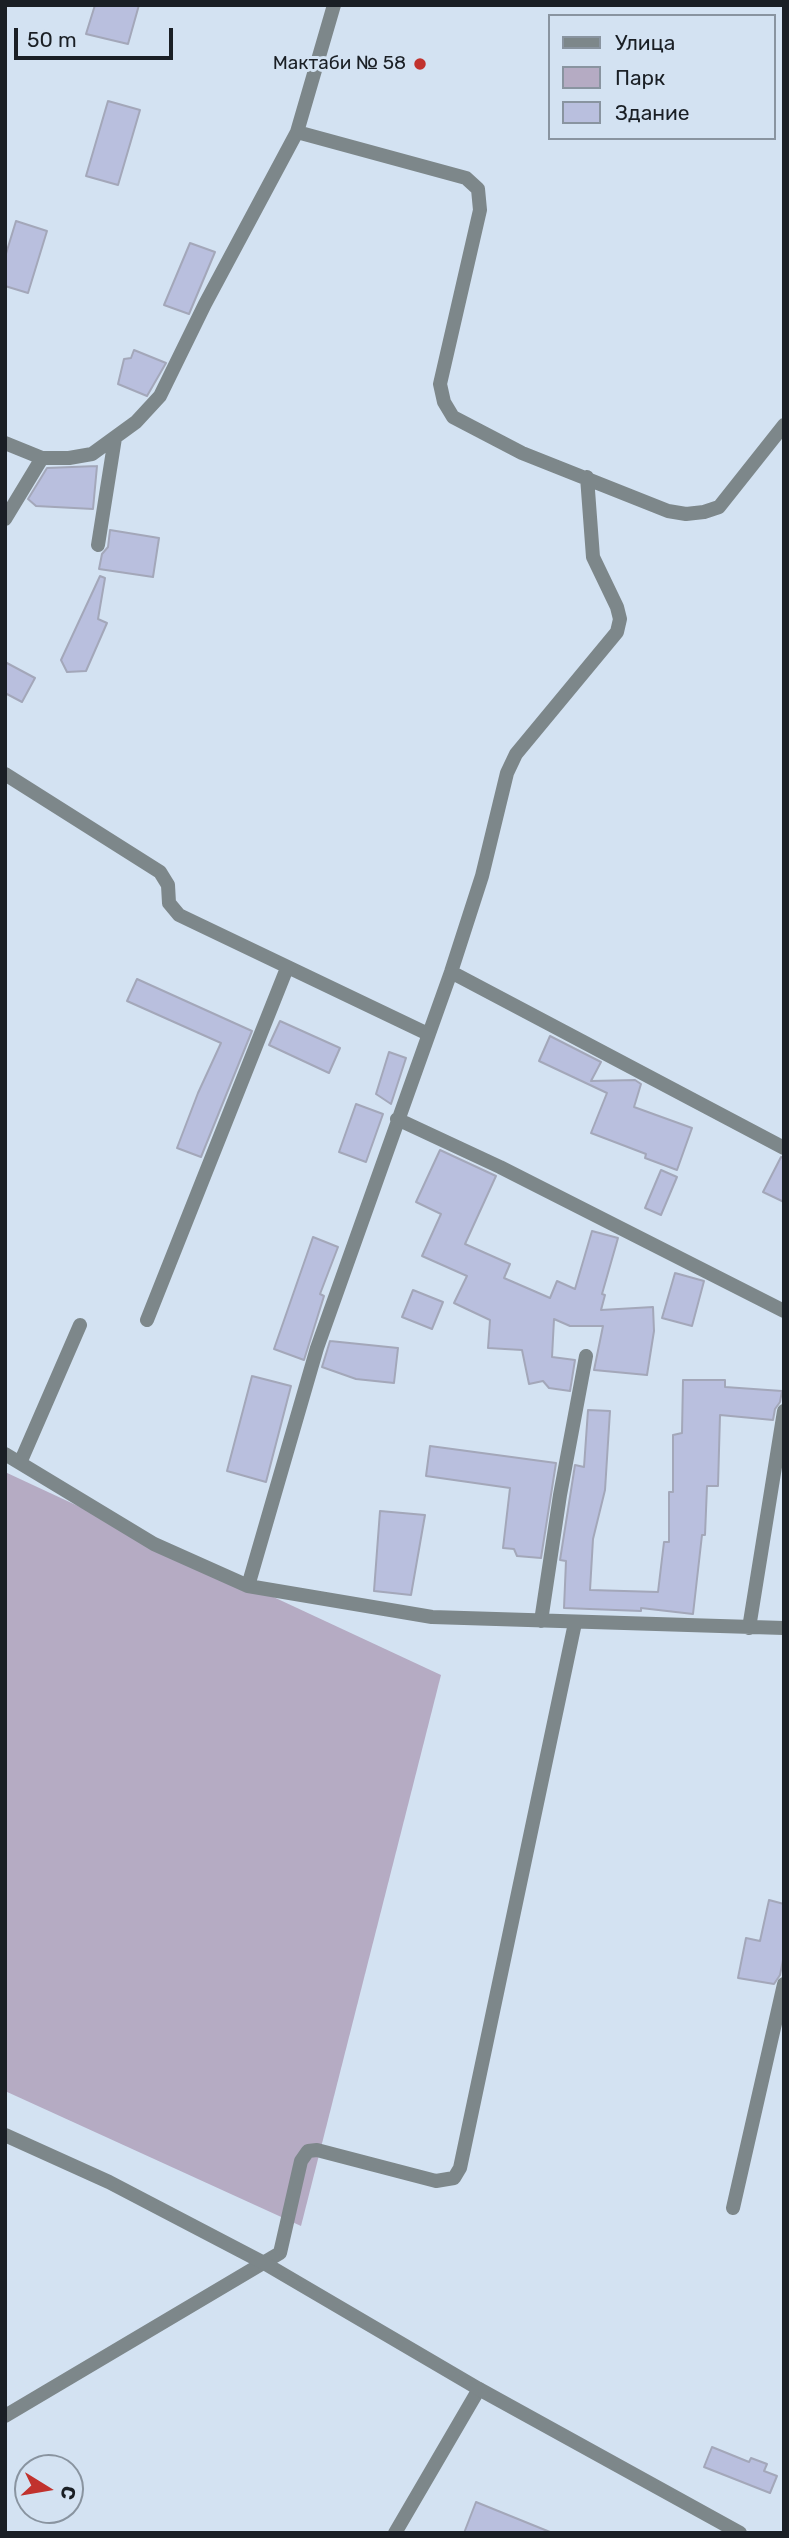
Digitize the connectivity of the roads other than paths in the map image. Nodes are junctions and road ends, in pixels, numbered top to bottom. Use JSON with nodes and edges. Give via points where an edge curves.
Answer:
{"nodes":[{"id":1,"x":334,"y":5,"type":"edge"},
{"id":2,"x":297,"y":132,"type":"junction"},
{"id":3,"x":784,"y":425,"type":"edge"},
{"id":4,"x":115,"y":438,"type":"junction"},
{"id":5,"x":5,"y":443,"type":"edge"},
{"id":6,"x":42,"y":458,"type":"junction"},
{"id":7,"x":587,"y":477,"type":"junction"},
{"id":8,"x":5,"y":519,"type":"edge"},
{"id":9,"x":98,"y":545,"type":"dead end"},
{"id":10,"x":5,"y":774,"type":"edge"},
{"id":11,"x":287,"y":968,"type":"junction"},
{"id":12,"x":451,"y":972,"type":"junction"},
{"id":13,"x":428,"y":1034,"type":"junction"},
{"id":14,"x":397,"y":1119,"type":"junction"},
{"id":15,"x":784,"y":1148,"type":"edge"},
{"id":16,"x":784,"y":1311,"type":"edge"},
{"id":17,"x":147,"y":1320,"type":"dead end"},
{"id":18,"x":80,"y":1325,"type":"dead end"},
{"id":19,"x":586,"y":1356,"type":"dead end"},
{"id":20,"x":784,"y":1411,"type":"edge"},
{"id":21,"x":5,"y":1454,"type":"edge"},
{"id":22,"x":20,"y":1464,"type":"junction"},
{"id":23,"x":248,"y":1586,"type":"junction"},
{"id":24,"x":541,"y":1621,"type":"junction"},
{"id":25,"x":575,"y":1623,"type":"junction"},
{"id":26,"x":749,"y":1628,"type":"junction"},
{"id":27,"x":784,"y":1628,"type":"edge"},
{"id":28,"x":784,"y":1984,"type":"edge"},
{"id":29,"x":5,"y":2135,"type":"edge"},
{"id":30,"x":733,"y":2208,"type":"dead end"},
{"id":31,"x":264,"y":2263,"type":"junction"},
{"id":32,"x":479,"y":2389,"type":"junction"},
{"id":33,"x":5,"y":2416,"type":"edge"},
{"id":34,"x":395,"y":2533,"type":"edge"},
{"id":35,"x":740,"y":2533,"type":"edge"}],
"edges":[{"from":1,"to":2,"type":"street"},
{"from":2,"to":4,"type":"street","via":[[160,396]]},
{"from":2,"to":7,"type":"street","via":[[473,183],[480,210],[443,363],[440,384],[444,402],[453,417],[477,431]]},
{"from":3,"to":7,"type":"street","via":[[719,507],[704,512],[668,511]]},
{"from":4,"to":6,"type":"street","via":[[92,454]]},
{"from":4,"to":9,"type":"street"},
{"from":5,"to":6,"type":"street"},
{"from":6,"to":8,"type":"street"},
{"from":7,"to":12,"type":"street","via":[[593,557],[617,607],[617,632],[516,754],[507,772],[482,876]]},
{"from":10,"to":11,"type":"street","via":[[160,872],[168,885],[169,904],[179,915]]},
{"from":11,"to":13,"type":"street"},
{"from":11,"to":17,"type":"street"},
{"from":12,"to":13,"type":"street"},
{"from":12,"to":15,"type":"street"},
{"from":13,"to":14,"type":"street"},
{"from":14,"to":16,"type":"street"},
{"from":14,"to":23,"type":"street","via":[[317,1348]]},
{"from":18,"to":22,"type":"street"},
{"from":19,"to":24,"type":"street"},
{"from":20,"to":26,"type":"street"},
{"from":21,"to":22,"type":"street"},
{"from":22,"to":23,"type":"street","via":[[154,1544]]},
{"from":23,"to":24,"type":"street","via":[[432,1617]]},
{"from":24,"to":25,"type":"street"},
{"from":25,"to":26,"type":"street"},
{"from":25,"to":31,"type":"street","via":[[460,2168],[454,2178],[436,2180],[308,2151],[301,2161],[280,2253]]},
{"from":26,"to":27,"type":"street"},
{"from":28,"to":30,"type":"street"},
{"from":29,"to":31,"type":"street","via":[[109,2182]]},
{"from":31,"to":32,"type":"street"},
{"from":31,"to":33,"type":"street"},
{"from":32,"to":34,"type":"street"},
{"from":32,"to":35,"type":"street"}]}
